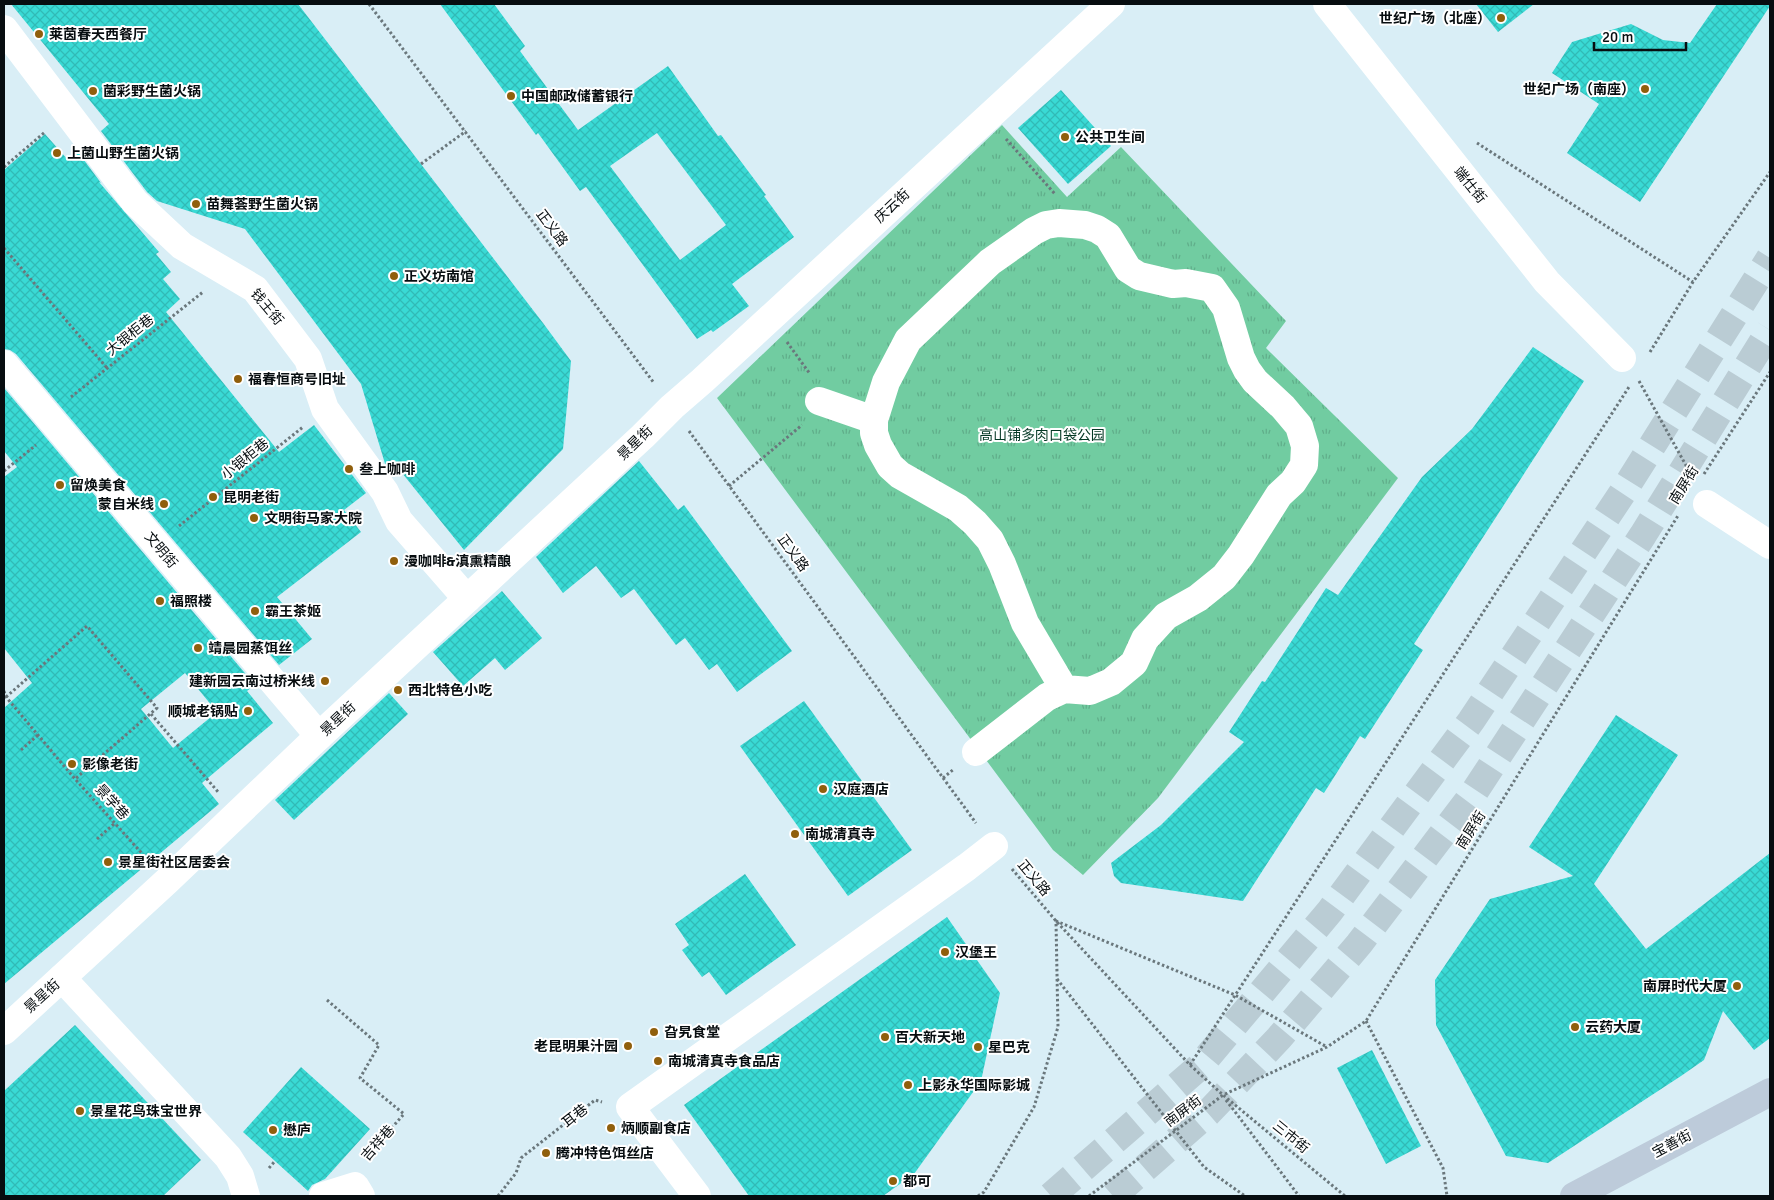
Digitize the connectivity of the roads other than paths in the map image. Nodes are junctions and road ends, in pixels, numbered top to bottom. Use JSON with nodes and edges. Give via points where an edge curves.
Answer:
{"nodes":[{"id":1,"x":1111,"y":4,"type":"edge"},
{"id":2,"x":1327,"y":4,"type":"edge"},
{"id":3,"x":4,"y":29,"type":"edge"},
{"id":4,"x":4,"y":364,"type":"edge"},
{"id":5,"x":1635,"y":364,"type":"road end"},
{"id":6,"x":819,"y":401,"type":"road end"},
{"id":7,"x":672,"y":407,"type":"joint"},
{"id":8,"x":874,"y":420,"type":"junction"},
{"id":9,"x":1702,"y":494,"type":"road end"},
{"id":10,"x":1770,"y":545,"type":"edge"},
{"id":11,"x":467,"y":599,"type":"junction"},
{"id":12,"x":1064,"y":689,"type":"junction"},
{"id":13,"x":319,"y":736,"type":"junction"},
{"id":14,"x":976,"y":752,"type":"dead end"},
{"id":15,"x":994,"y":846,"type":"road end"},
{"id":16,"x":62,"y":978,"type":"junction"},
{"id":17,"x":4,"y":1031,"type":"edge"},
{"id":18,"x":1770,"y":1092,"type":"edge"},
{"id":19,"x":358,"y":1191,"type":"edge"},
{"id":20,"x":246,"y":1196,"type":"edge"},
{"id":21,"x":323,"y":1196,"type":"edge"},
{"id":22,"x":697,"y":1196,"type":"edge"},
{"id":23,"x":1574,"y":1196,"type":"edge"}],
"edges":[{"from":1,"to":7,"type":"street","name":"庆云街"},
{"from":2,"to":5,"type":"street","name":"端仕街","via":[[1547,282]]},
{"from":3,"to":11,"type":"street","name":"钱王街","via":[[135,202],[182,246],[255,289],[308,359],[325,409],[385,492],[399,520]]},
{"from":4,"to":13,"type":"street","name":"文明街"},
{"from":6,"to":8,"type":"street"},
{"from":7,"to":11,"type":"street","name":"景星街"},
{"from":8,"to":12,"type":"street","via":[[878,445],[890,466],[958,508],[990,540],[1025,623]]},
{"from":8,"to":12,"type":"street","via":[[886,382],[908,340],[990,262],[1046,226],[1072,224],[1097,229],[1108,236],[1128,269],[1139,276],[1212,288],[1226,308],[1247,370],[1299,426],[1305,446],[1304,465],[1279,495],[1224,577],[1198,598],[1166,616],[1145,639],[1134,663],[1111,682],[1090,691]]},
{"from":9,"to":10,"type":"street"},
{"from":11,"to":13,"type":"street","name":"景星街"},
{"from":12,"to":14,"type":"street","via":[[1047,698]]},
{"from":13,"to":16,"type":"street","name":"景星街"},
{"from":15,"to":22,"type":"street","via":[[630,1107]]},
{"from":16,"to":17,"type":"street","name":"景星街"},
{"from":16,"to":20,"type":"street","via":[[228,1157],[240,1176]]},
{"from":18,"to":23,"type":"street","name":"宝善街"},
{"from":19,"to":21,"type":"street"}]}
